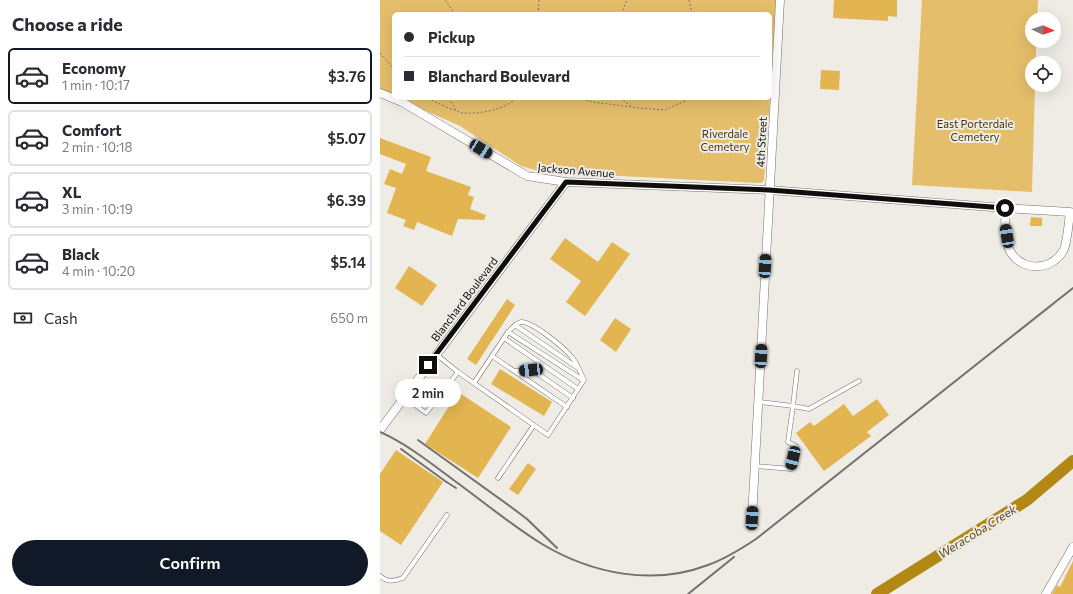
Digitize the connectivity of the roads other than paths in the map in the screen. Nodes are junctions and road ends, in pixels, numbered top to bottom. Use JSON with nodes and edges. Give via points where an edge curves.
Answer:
{"nodes":[{"id":1,"x":780,"y":0,"type":"edge"},
{"id":2,"x":380,"y":93,"type":"edge"},
{"id":3,"x":392,"y":98,"type":"edge"},
{"id":4,"x":397,"y":100,"type":"edge"},
{"id":5,"x":566,"y":182,"type":"junction"},
{"id":6,"x":769,"y":190,"type":"junction"},
{"id":7,"x":1005,"y":208,"type":"junction"},
{"id":8,"x":515,"y":325,"type":"junction"},
{"id":9,"x":508,"y":332,"type":"junction"},
{"id":10,"x":504,"y":338,"type":"junction"},
{"id":11,"x":436,"y":355,"type":"junction"},
{"id":12,"x":492,"y":356,"type":"junction"},
{"id":13,"x":579,"y":369,"type":"junction"},
{"id":14,"x":515,"y":371,"type":"junction"},
{"id":15,"x":797,"y":371,"type":"dead end"},
{"id":16,"x":458,"y":372,"type":"junction"},
{"id":17,"x":584,"y":380,"type":"junction"},
{"id":18,"x":859,"y":381,"type":"dead end"},
{"id":19,"x":474,"y":382,"type":"junction"},
{"id":20,"x":578,"y":389,"type":"junction"},
{"id":21,"x":404,"y":397,"type":"junction"},
{"id":22,"x":573,"y":398,"type":"junction"},
{"id":23,"x":758,"y":402,"type":"junction"},
{"id":24,"x":793,"y":406,"type":"junction"},
{"id":25,"x":567,"y":407,"type":"junction"},
{"id":26,"x":534,"y":425,"type":"junction"},
{"id":27,"x":380,"y":430,"type":"edge"},
{"id":28,"x":755,"y":466,"type":"junction"},
{"id":29,"x":498,"y":478,"type":"dead end"},
{"id":30,"x":447,"y":515,"type":"dead end"},
{"id":31,"x":752,"y":518,"type":"dead end"},
{"id":32,"x":1073,"y":547,"type":"edge"},
{"id":33,"x":380,"y":576,"type":"edge"},
{"id":34,"x":1046,"y":594,"type":"edge"}],
"edges":[{"from":1,"to":6,"type":"street","name":"4th Street"},
{"from":2,"to":3,"type":"street","name":"Jackson Avenue"},
{"from":4,"to":5,"type":"street","name":"Jackson Avenue","via":[[520,173]]},
{"from":5,"to":6,"type":"street","name":"Jackson Avenue"},
{"from":5,"to":11,"type":"street","name":"Blanchard Boulevard"},
{"from":6,"to":7,"type":"street","name":"Jackson Avenue"},
{"from":6,"to":23,"type":"street","name":"4th Street"},
{"from":7,"to":7,"type":"street","name":"Jackson Avenue","via":[[1070,212],[1064,250],[1054,262],[1036,267],[1021,262],[1009,250],[1004,221]]},
{"from":8,"to":9,"type":"lane"},
{"from":8,"to":13,"type":"lane"},
{"from":8,"to":13,"type":"lane","via":[[521,322],[530,324],[561,346]]},
{"from":9,"to":10,"type":"lane"},
{"from":9,"to":17,"type":"lane"},
{"from":10,"to":12,"type":"lane"},
{"from":10,"to":20,"type":"lane"},
{"from":11,"to":16,"type":"lane"},
{"from":11,"to":21,"type":"street","name":"Blanchard Boulevard"},
{"from":12,"to":14,"type":"lane"},
{"from":12,"to":19,"type":"lane"},
{"from":13,"to":17,"type":"lane"},
{"from":14,"to":22,"type":"lane","via":[[531,370]]},
{"from":14,"to":25,"type":"lane"},
{"from":15,"to":24,"type":"lane"},
{"from":16,"to":19,"type":"lane"},
{"from":16,"to":21,"type":"lane","via":[[426,413]]},
{"from":17,"to":20,"type":"lane"},
{"from":18,"to":24,"type":"lane","via":[[809,409]]},
{"from":19,"to":26,"type":"lane"},
{"from":20,"to":22,"type":"lane"},
{"from":21,"to":27,"type":"street","name":"Blanchard Boulevard"},
{"from":22,"to":25,"type":"lane"},
{"from":23,"to":24,"type":"lane"},
{"from":23,"to":28,"type":"street","name":"4th Street"},
{"from":24,"to":28,"type":"lane","via":[[788,442],[796,446],[791,469]]},
{"from":25,"to":26,"type":"lane","via":[[548,435]]},
{"from":26,"to":29,"type":"lane"},
{"from":28,"to":31,"type":"street","name":"4th Street"},
{"from":30,"to":33,"type":"lane","via":[[403,578],[390,581]]},
{"from":32,"to":34,"type":"street"}]}
